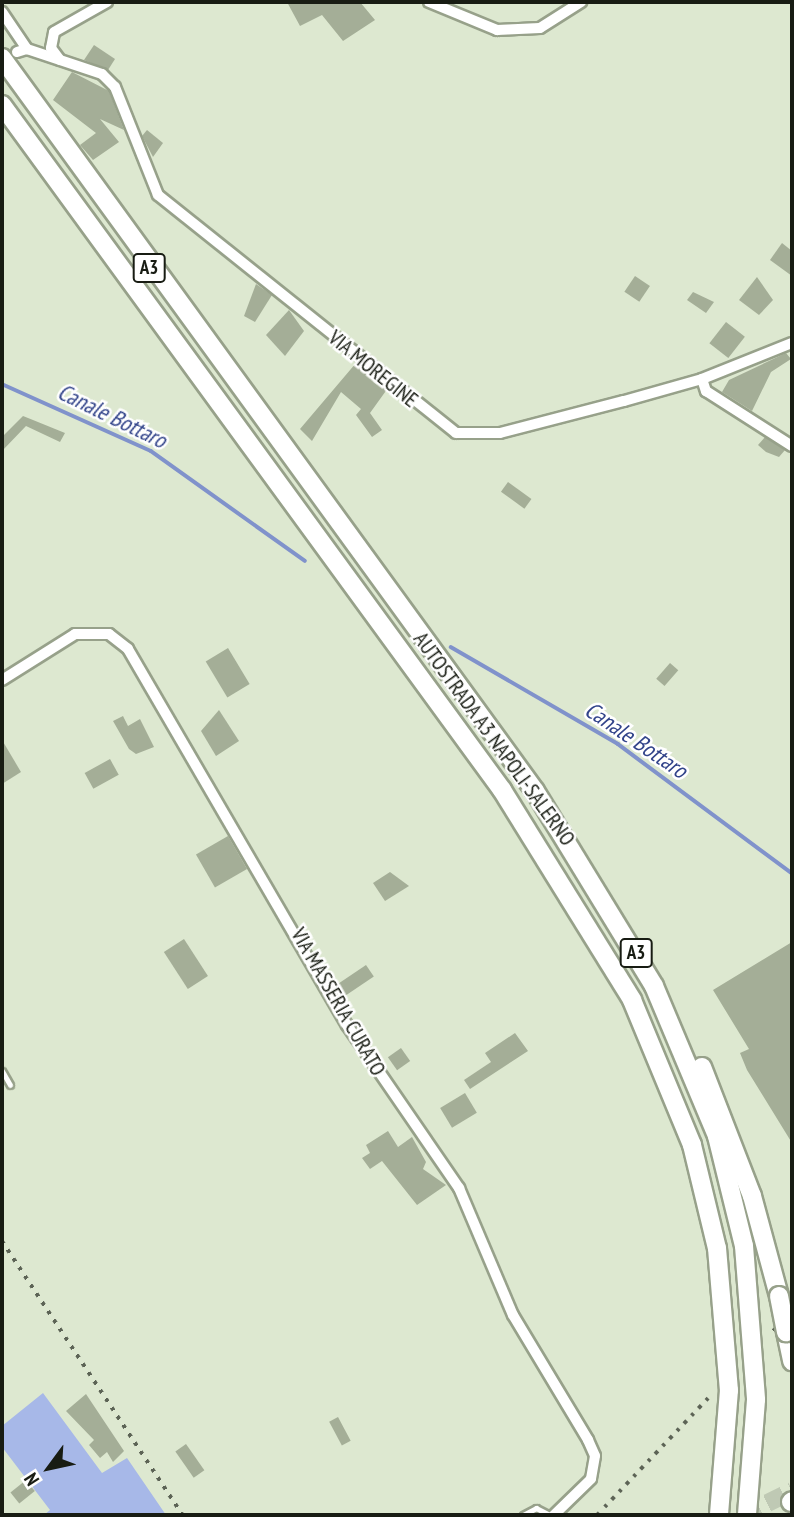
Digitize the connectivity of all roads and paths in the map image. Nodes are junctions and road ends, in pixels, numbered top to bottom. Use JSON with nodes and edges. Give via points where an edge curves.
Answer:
{"nodes":[{"id":1,"x":107,"y":2,"type":"edge"},
{"id":2,"x":429,"y":2,"type":"edge"},
{"id":3,"x":581,"y":2,"type":"edge"},
{"id":4,"x":2,"y":12,"type":"edge"},
{"id":5,"x":15,"y":53,"type":"edge"},
{"id":6,"x":60,"y":60,"type":"junction"},
{"id":7,"x":2,"y":105,"type":"edge"},
{"id":8,"x":792,"y":343,"type":"edge"},
{"id":9,"x":702,"y":379,"type":"junction"},
{"id":10,"x":792,"y":446,"type":"edge"},
{"id":11,"x":2,"y":680,"type":"edge"},
{"id":12,"x":654,"y":986,"type":"junction"},
{"id":13,"x":2,"y":1071,"type":"edge"},
{"id":14,"x":10,"y":1085,"type":"dead end"},
{"id":15,"x":792,"y":1361,"type":"edge"},
{"id":16,"x":523,"y":1515,"type":"edge"},
{"id":17,"x":552,"y":1515,"type":"edge"},
{"id":18,"x":719,"y":1515,"type":"edge"},
{"id":19,"x":747,"y":1515,"type":"edge"}],
"edges":[{"from":1,"to":6,"type":"street","via":[[54,32],[51,48]]},
{"from":2,"to":3,"type":"street","via":[[497,30],[540,28]]},
{"from":4,"to":5,"type":"street"},
{"from":5,"to":6,"type":"street","name":"VIA MOREGINE"},
{"from":5,"to":12,"type":"highway","name":"AUTOSTRADA A3 NAPOLI-SALERNO","number":"A3","via":[[535,791]]},
{"from":6,"to":9,"type":"street","name":"VIA MOREGINE","via":[[102,74],[116,87],[158,195],[456,433],[500,433]]},
{"from":7,"to":18,"type":"highway","name":"AUTOSTRADA A3 NAPOLI-SALERNO","number":"A3","via":[[509,801],[632,1000],[681,1114],[717,1248],[729,1390]]},
{"from":8,"to":9,"type":"street","name":"VIA MOREGINE"},
{"from":9,"to":10,"type":"street","via":[[706,391]]},
{"from":11,"to":17,"type":"street","name":"VIA MASSERIA CURATO","via":[[75,634],[109,634],[128,649],[342,1017],[458,1188],[513,1315],[588,1440],[595,1456],[591,1479]]},
{"from":12,"to":15,"type":"highway","bridge":true,"via":[[715,1095],[779,1296]]},
{"from":12,"to":19,"type":"highway","name":"AUTOSTRADA A3 NAPOLI-SALERNO","number":"A3","via":[[717,1136],[744,1246],[756,1400]]},
{"from":13,"to":14,"type":"lane"},
{"from":16,"to":17,"type":"lane","name":"VIA MASSERIA CURATO","via":[[536,1508]]}]}
